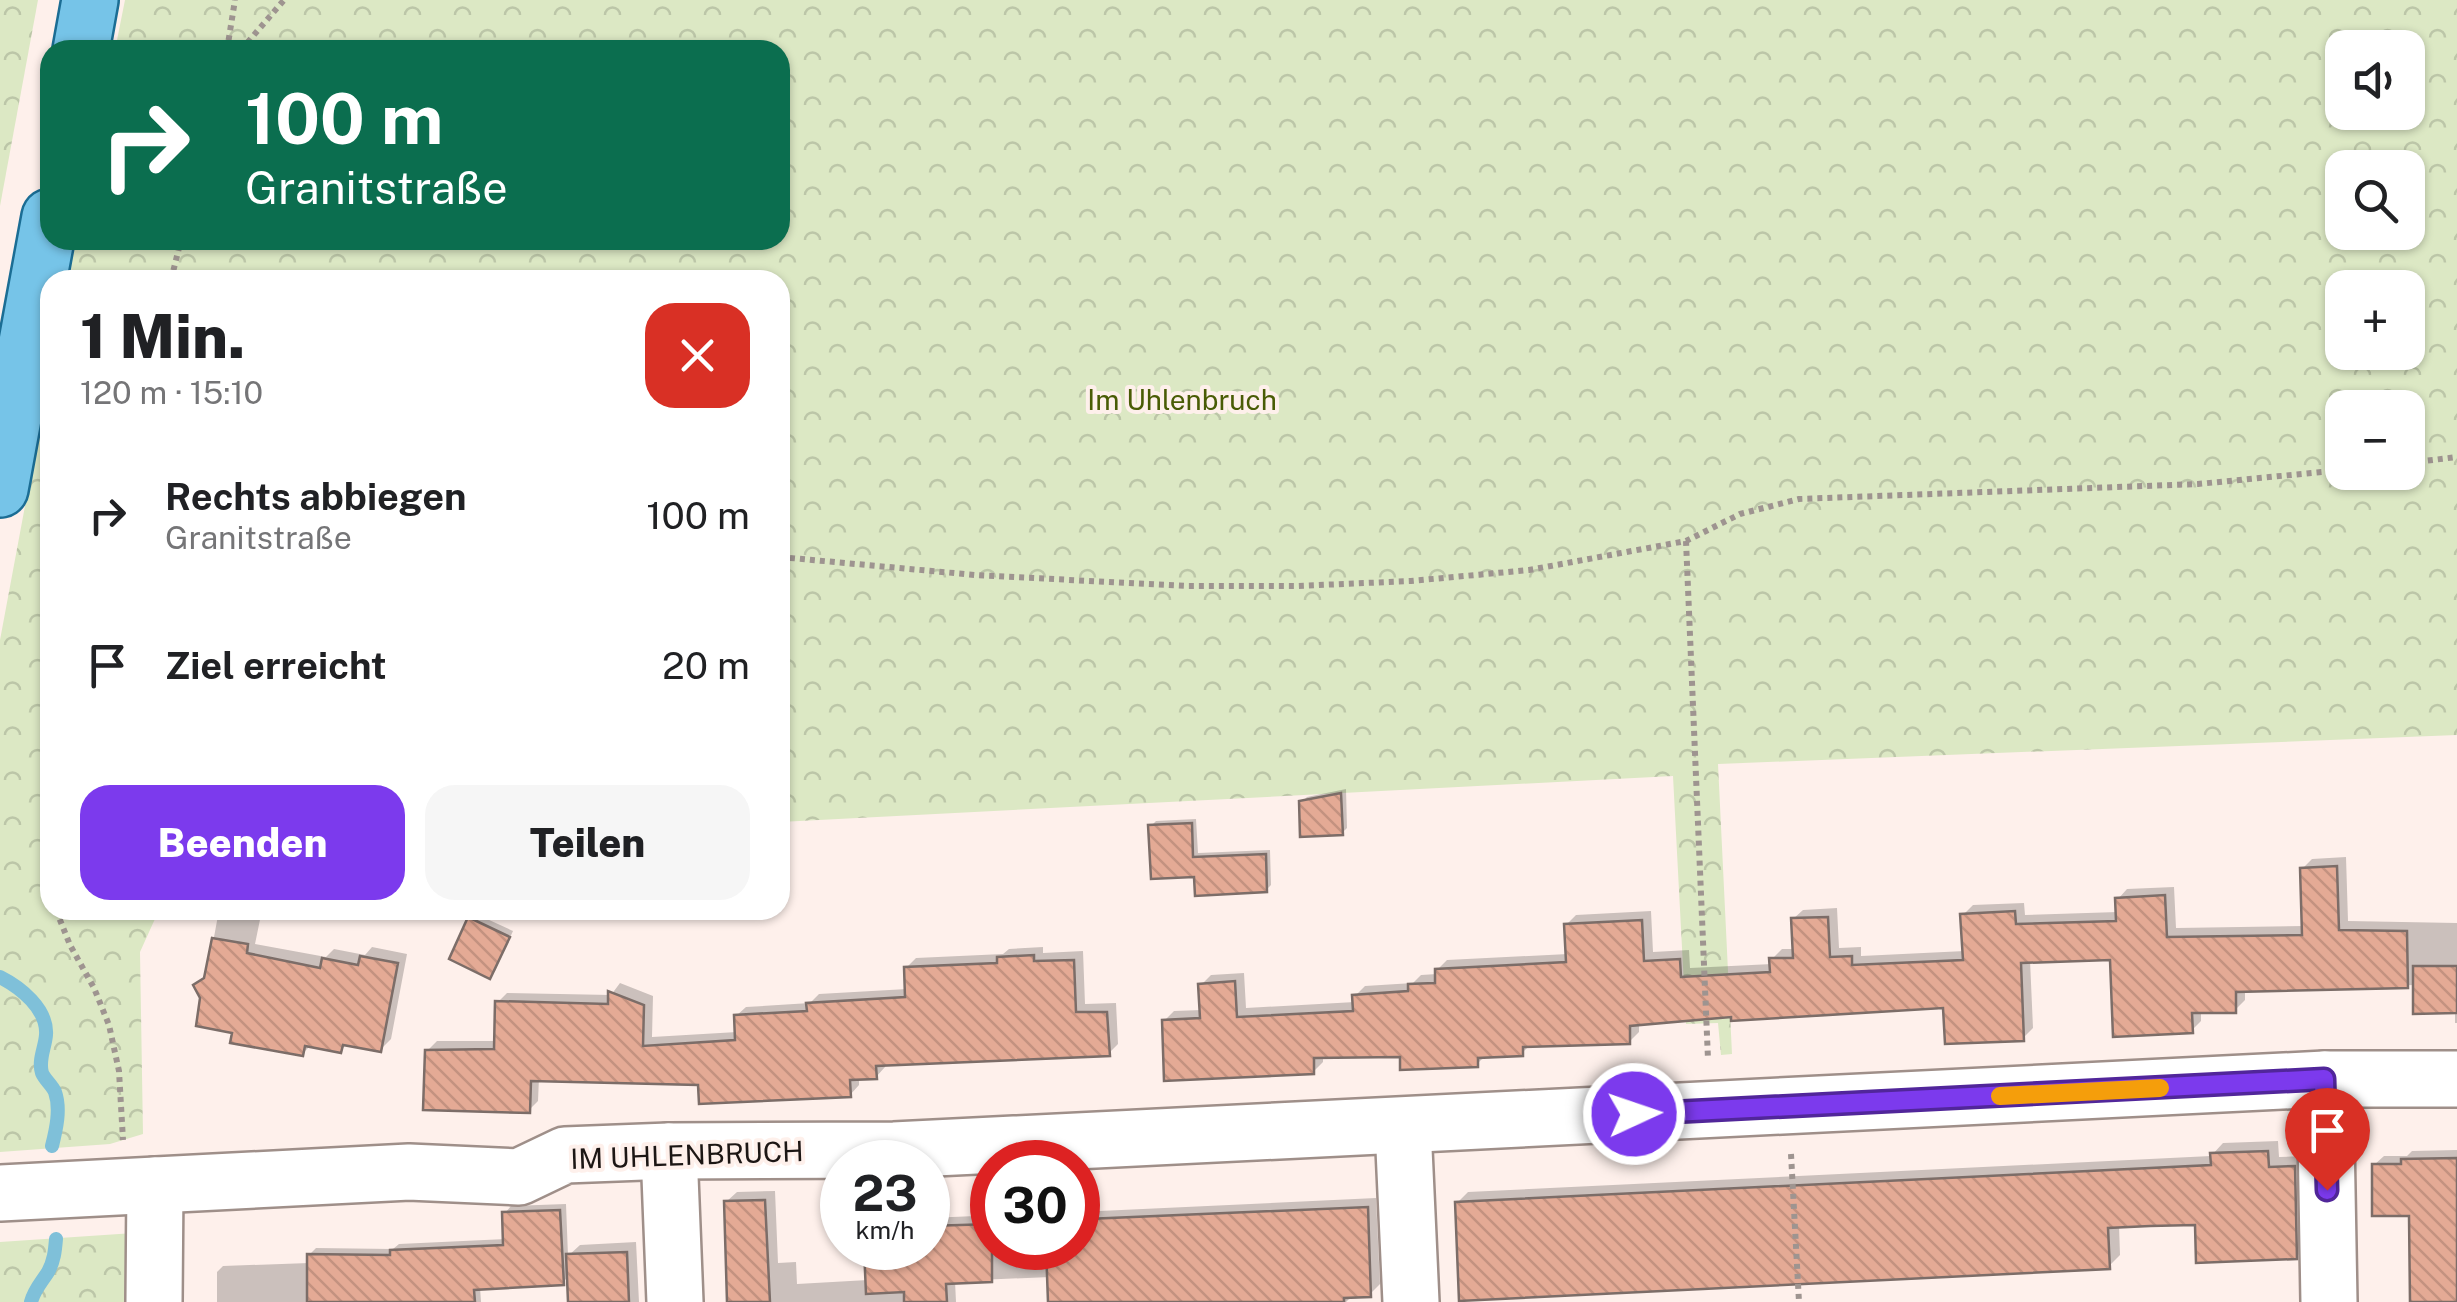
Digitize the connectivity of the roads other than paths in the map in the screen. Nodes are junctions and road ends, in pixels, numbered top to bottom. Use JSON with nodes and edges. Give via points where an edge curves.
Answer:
{"nodes":[{"id":1,"x":90,"y":0,"type":"edge"},
{"id":2,"x":83,"y":40,"type":"edge"},
{"id":3,"x":40,"y":271,"type":"edge"},
{"id":4,"x":0,"y":489,"type":"edge"},
{"id":5,"x":2324,"y":1079,"type":"junction"},
{"id":6,"x":2457,"y":1079,"type":"edge"},
{"id":7,"x":1403,"y":1127,"type":"junction"},
{"id":8,"x":669,"y":1151,"type":"junction"},
{"id":9,"x":140,"y":1185,"type":"junction"},
{"id":10,"x":0,"y":1193,"type":"edge"},
{"id":11,"x":154,"y":1302,"type":"edge"},
{"id":12,"x":675,"y":1302,"type":"edge"},
{"id":13,"x":1411,"y":1302,"type":"edge"},
{"id":14,"x":2329,"y":1302,"type":"edge"}],
"edges":[{"from":1,"to":2,"type":"main road"},
{"from":3,"to":4,"type":"main road"},
{"from":5,"to":6,"type":"street","name":"IM UHLENBRUCH"},
{"from":5,"to":7,"type":"street","name":"IM UHLENBRUCH"},
{"from":5,"to":14,"type":"street"},
{"from":7,"to":8,"type":"street","name":"IM UHLENBRUCH","via":[[894,1150]]},
{"from":7,"to":13,"type":"street"},
{"from":8,"to":9,"type":"street","name":"IM UHLENBRUCH","via":[[564,1156],[519,1178],[409,1172]]},
{"from":8,"to":12,"type":"street"},
{"from":9,"to":10,"type":"street","name":"IM UHLENBRUCH"},
{"from":9,"to":11,"type":"street"}]}
